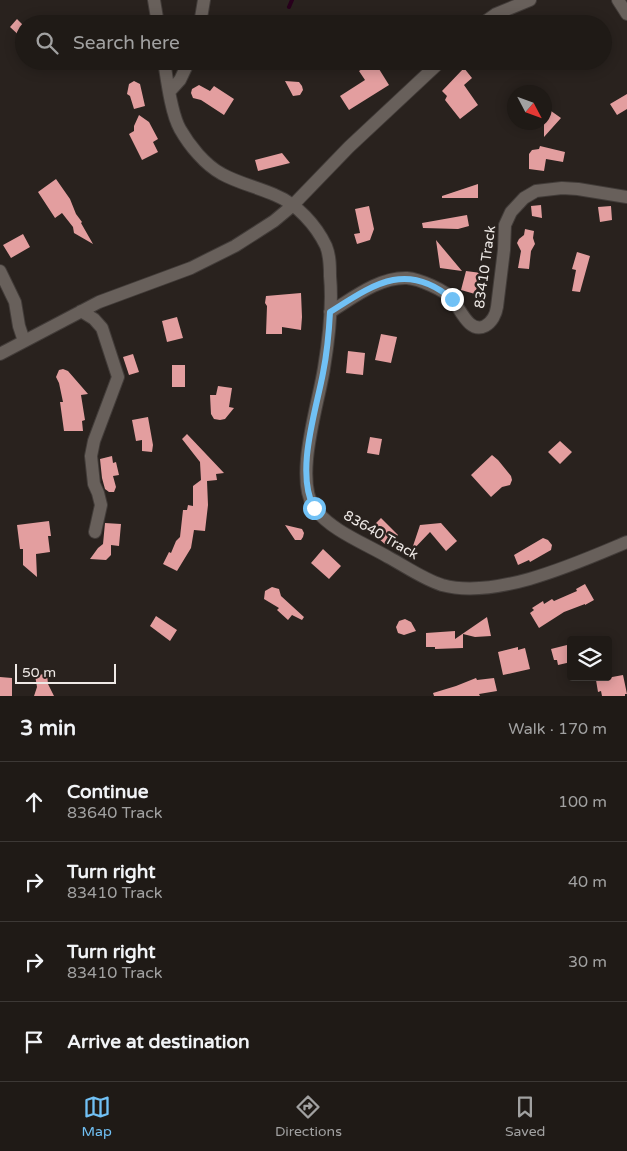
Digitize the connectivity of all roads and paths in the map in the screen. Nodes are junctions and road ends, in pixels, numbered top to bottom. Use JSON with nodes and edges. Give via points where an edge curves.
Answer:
{"nodes":[{"id":1,"x":154,"y":0,"type":"edge"},
{"id":2,"x":204,"y":0,"type":"edge"},
{"id":3,"x":530,"y":0,"type":"edge"},
{"id":4,"x":618,"y":0,"type":"edge"},
{"id":5,"x":627,"y":14,"type":"edge"},
{"id":6,"x":156,"y":15,"type":"edge"},
{"id":7,"x":202,"y":15,"type":"edge"},
{"id":8,"x":495,"y":15,"type":"edge"},
{"id":9,"x":166,"y":70,"type":"edge"},
{"id":10,"x":185,"y":70,"type":"edge"},
{"id":11,"x":431,"y":70,"type":"edge"},
{"id":12,"x":170,"y":91,"type":"junction"},
{"id":13,"x":627,"y":198,"type":"edge"},
{"id":14,"x":292,"y":206,"type":"junction"},
{"id":15,"x":0,"y":271,"type":"edge"},
{"id":16,"x":82,"y":311,"type":"junction"},
{"id":17,"x":330,"y":312,"type":"junction"},
{"id":18,"x":24,"y":341,"type":"junction"},
{"id":19,"x":0,"y":354,"type":"edge"},
{"id":20,"x":95,"y":532,"type":"dead end"},
{"id":21,"x":627,"y":542,"type":"edge"}],
"edges":[{"from":1,"to":6,"type":"street"},
{"from":2,"to":7,"type":"street"},
{"from":3,"to":8,"type":"street"},
{"from":4,"to":5,"type":"street"},
{"from":9,"to":12,"type":"street","name":"83640 Track"},
{"from":10,"to":12,"type":"street"},
{"from":11,"to":14,"type":"street"},
{"from":12,"to":14,"type":"street","name":"83640 Track","via":[[180,130],[204,159],[221,174],[277,195]]},
{"from":13,"to":17,"type":"street","name":"83410 Track","via":[[553,188],[536,191],[516,206],[505,225],[496,313],[487,325],[472,325],[446,293],[416,279],[406,278],[382,282]]},
{"from":14,"to":16,"type":"street","via":[[235,246],[191,268]]},
{"from":14,"to":17,"type":"street","name":"83640 Track","via":[[319,232],[328,253]]},
{"from":15,"to":18,"type":"street","via":[[16,302]]},
{"from":16,"to":18,"type":"street"},
{"from":16,"to":20,"type":"street","via":[[102,328],[118,377],[91,456],[94,484],[101,505]]},
{"from":17,"to":21,"type":"street","name":"83640 Track","via":[[324,371],[306,456],[308,497],[324,519],[420,575],[458,588],[480,588],[529,579]]},
{"from":18,"to":19,"type":"street"}]}
